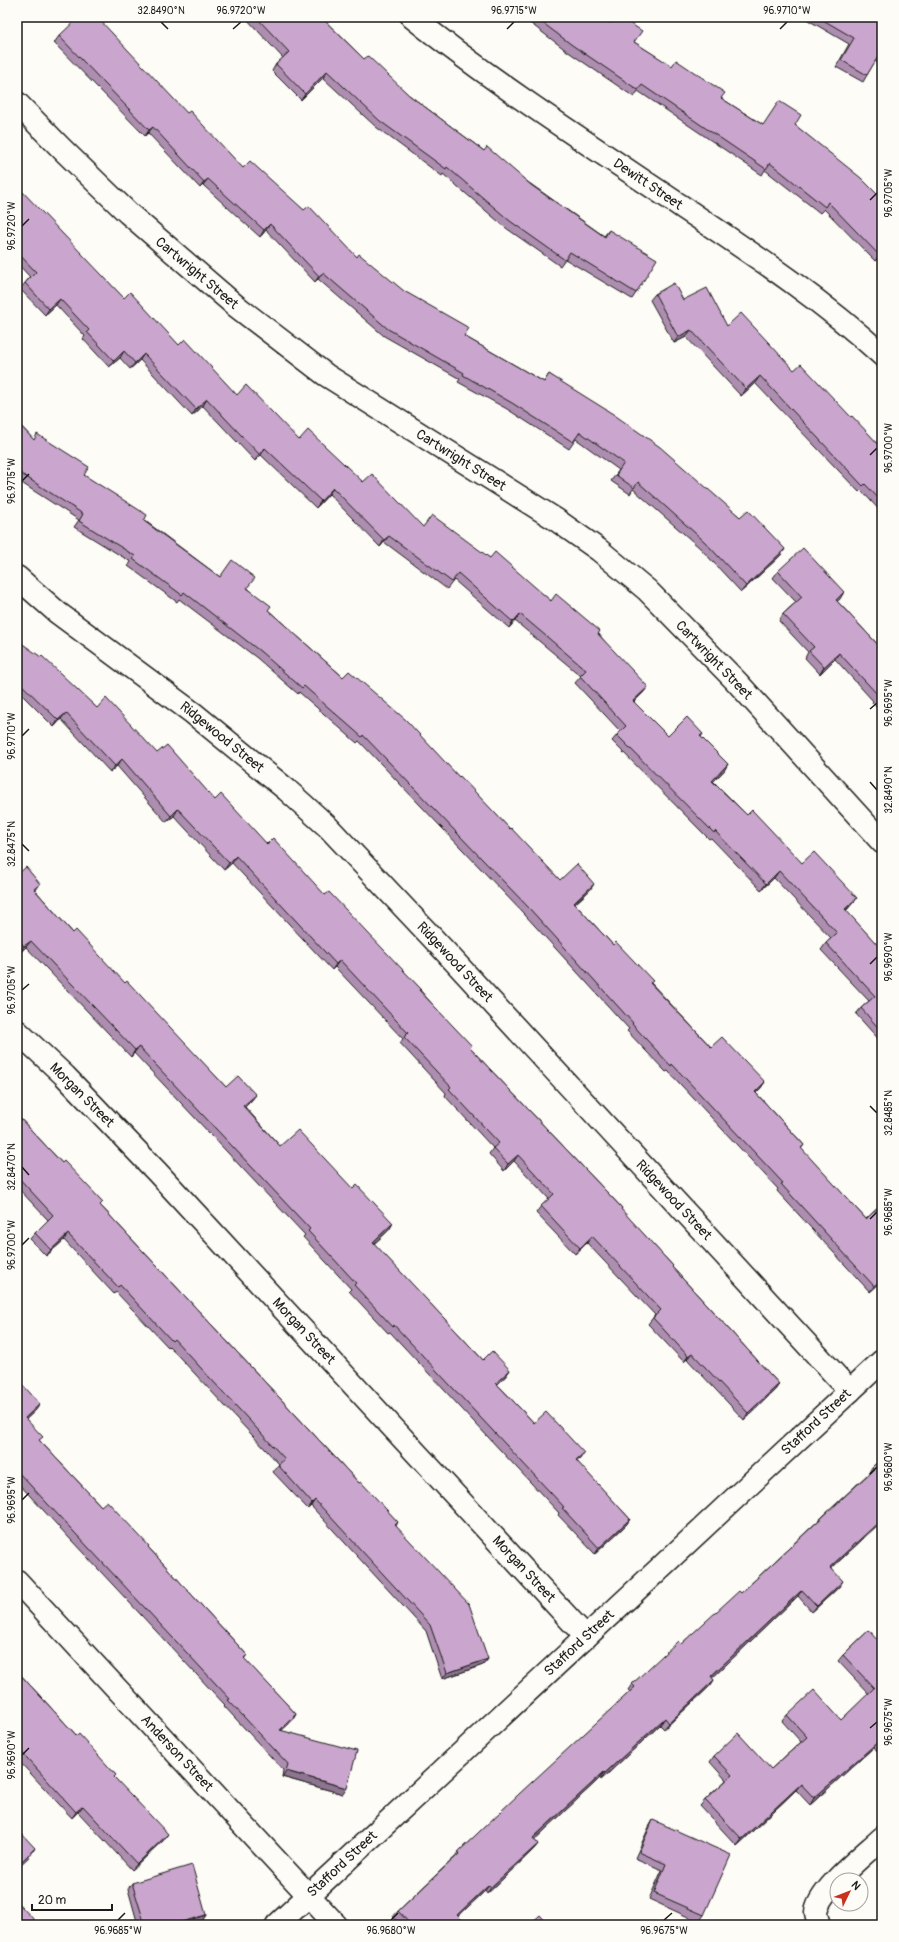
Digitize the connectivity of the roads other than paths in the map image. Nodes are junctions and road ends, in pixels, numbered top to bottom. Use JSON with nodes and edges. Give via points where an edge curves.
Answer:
{"nodes":[{"id":1,"x":412,"y":17,"type":"edge"},
{"id":2,"x":17,"y":103,"type":"edge"},
{"id":3,"x":882,"y":355,"type":"edge"},
{"id":4,"x":17,"y":578,"type":"edge"},
{"id":5,"x":882,"y":842,"type":"edge"},
{"id":6,"x":17,"y":1031,"type":"edge"},
{"id":7,"x":882,"y":1361,"type":"edge"},
{"id":8,"x":850,"y":1392,"type":"junction"},
{"id":9,"x":17,"y":1581,"type":"edge"},
{"id":10,"x":586,"y":1637,"type":"junction"},
{"id":11,"x":882,"y":1838,"type":"edge"},
{"id":12,"x":309,"y":1895,"type":"junction"},
{"id":13,"x":277,"y":1925,"type":"edge"},
{"id":14,"x":336,"y":1925,"type":"edge"},
{"id":15,"x":819,"y":1925,"type":"edge"}],
"edges":[{"from":1,"to":3,"type":"street","name":"Dewitt Street","via":[[488,76],[776,269],[848,324]]},
{"from":2,"to":5,"type":"street","name":"Cartwright Street","via":[[128,213],[236,306],[326,375],[600,550],[647,590],[730,676]]},
{"from":4,"to":8,"type":"street","name":"Ridgewood Street","via":[[58,613],[193,713],[328,827]]},
{"from":6,"to":10,"type":"street","name":"Morgan Street","via":[[65,1076],[157,1172]]},
{"from":7,"to":8,"type":"street","name":"Stafford Street"},
{"from":8,"to":10,"type":"street","name":"Stafford Street"},
{"from":9,"to":12,"type":"street","name":"Anderson Street"},
{"from":10,"to":12,"type":"street","name":"Stafford Street"},
{"from":11,"to":15,"type":"street","via":[[832,1884],[816,1913]]},
{"from":12,"to":13,"type":"street","name":"Stafford Street"},
{"from":12,"to":14,"type":"street","name":"Anderson Street"}]}
